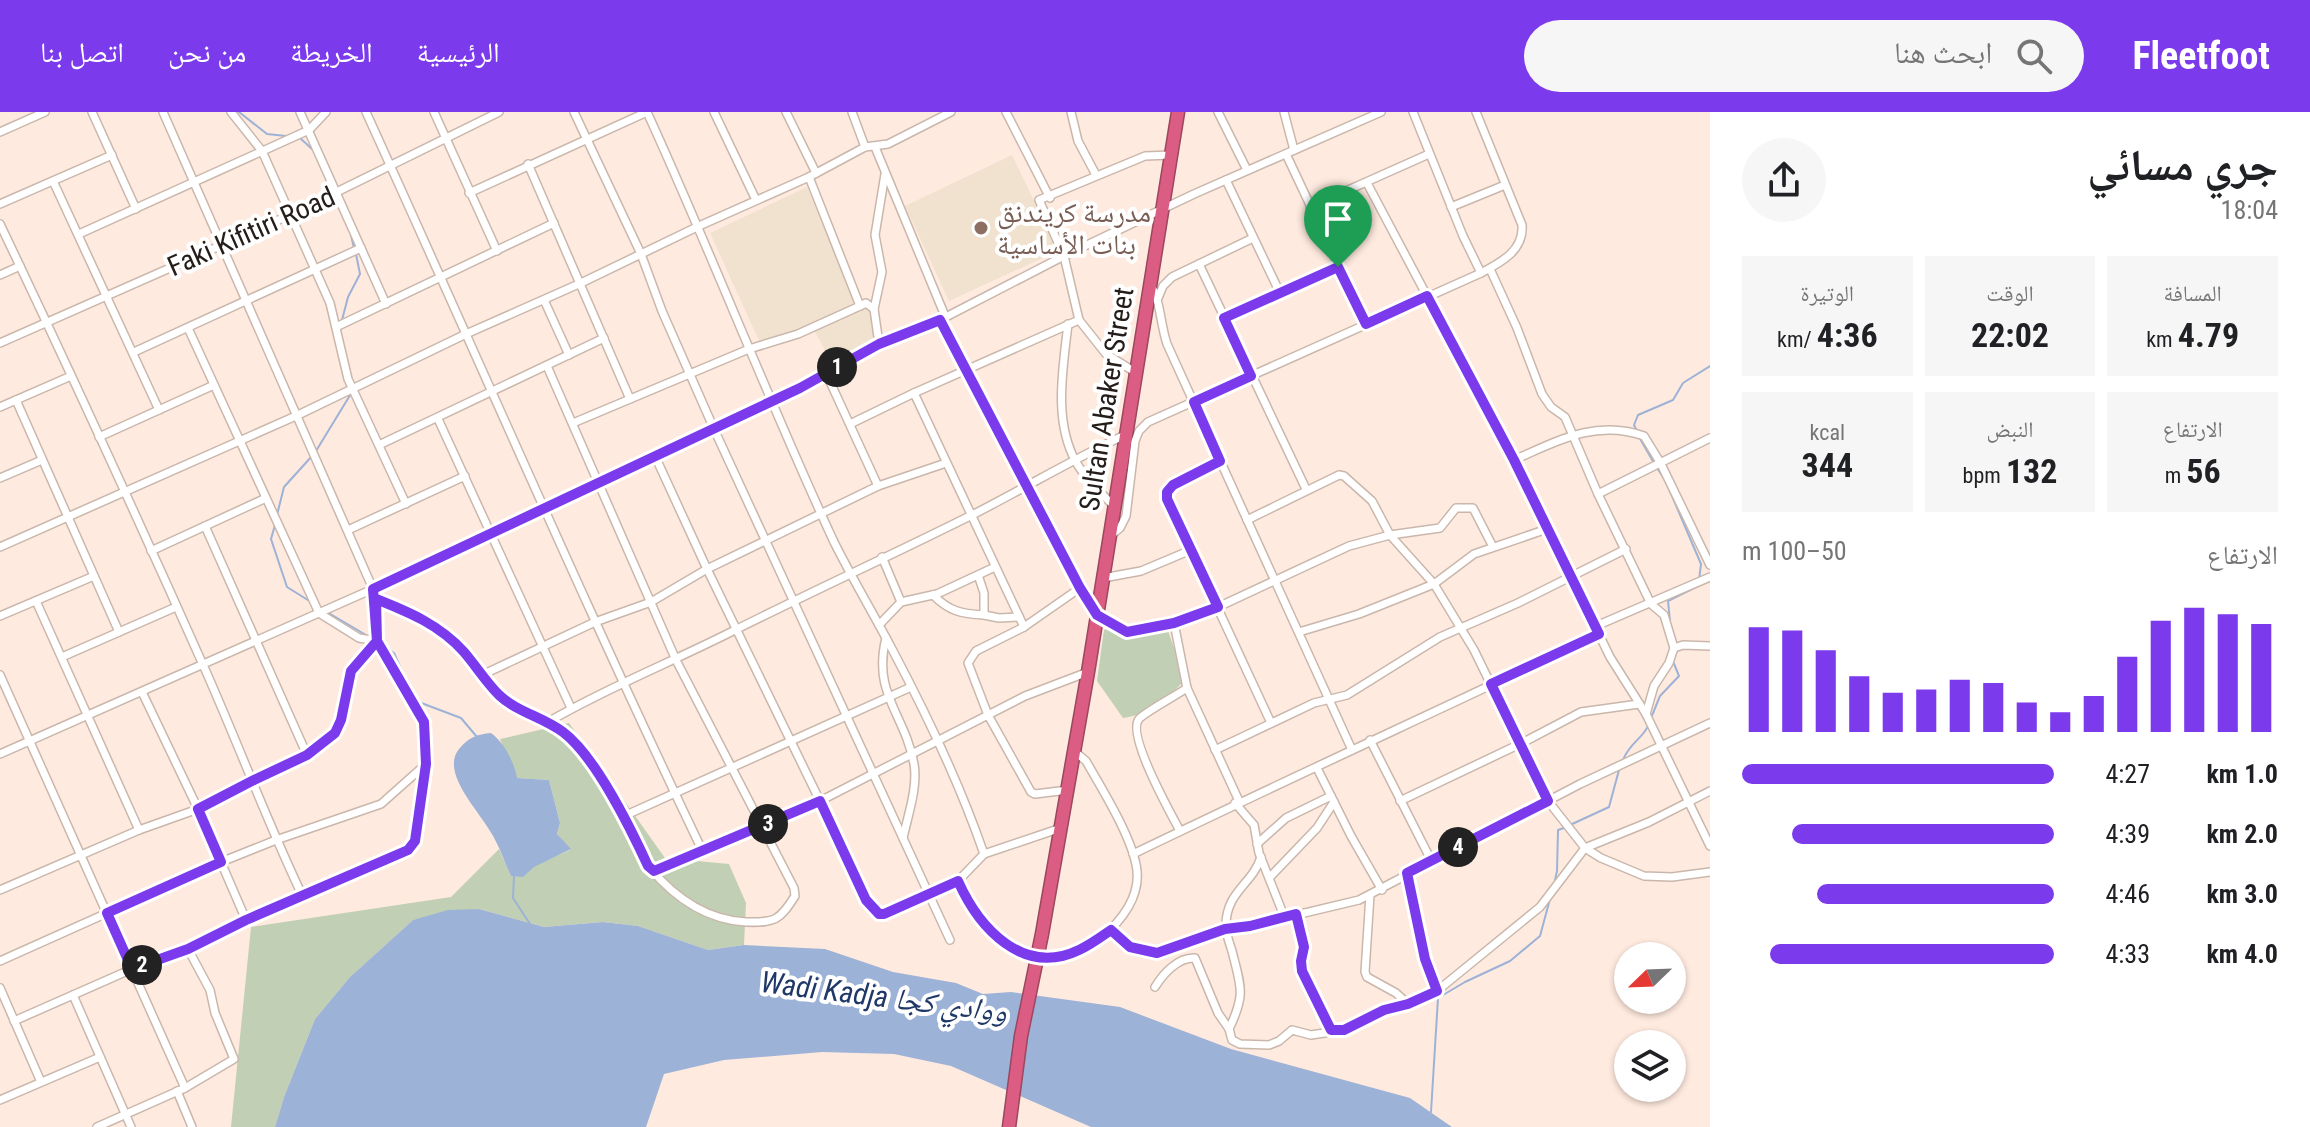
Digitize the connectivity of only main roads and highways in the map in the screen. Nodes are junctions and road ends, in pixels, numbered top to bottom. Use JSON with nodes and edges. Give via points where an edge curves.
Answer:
{"nodes":[{"id":1,"x":1178,"y":112,"type":"edge"},
{"id":2,"x":1009,"y":1127,"type":"edge"}],
"edges":[{"from":1,"to":2,"type":"highway","name":"Sultan Abaker Street"}]}
